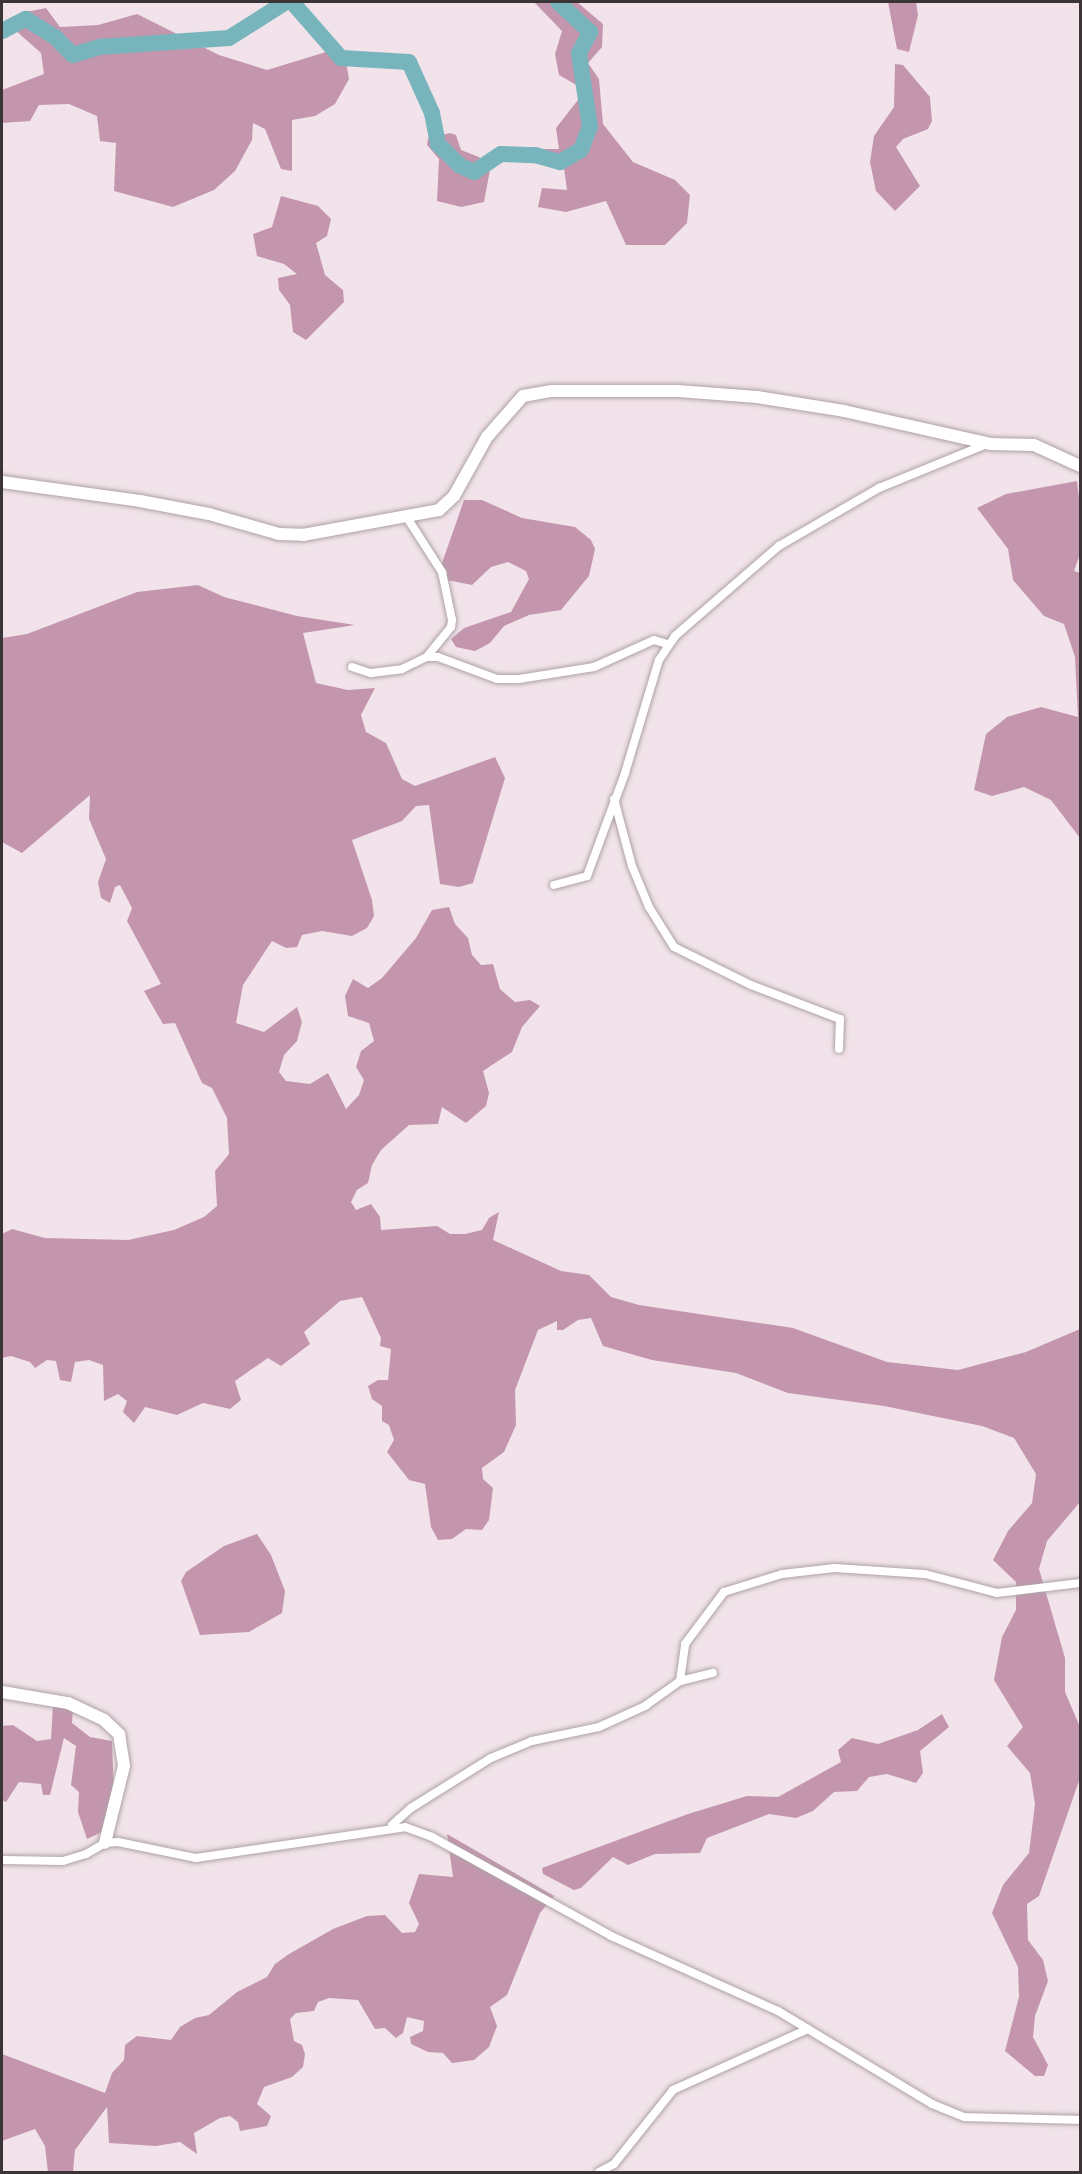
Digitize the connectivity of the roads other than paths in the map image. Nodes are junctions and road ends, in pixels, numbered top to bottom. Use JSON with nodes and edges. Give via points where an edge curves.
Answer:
{"nodes":[{"id":1,"x":990,"y":444,"type":"junction"},
{"id":2,"x":1080,"y":466,"type":"edge"},
{"id":3,"x":2,"y":482,"type":"edge"},
{"id":4,"x":406,"y":516,"type":"junction"},
{"id":5,"x":667,"y":644,"type":"junction"},
{"id":6,"x":427,"y":657,"type":"junction"},
{"id":7,"x":352,"y":667,"type":"dead end"},
{"id":8,"x":614,"y":798,"type":"junction"},
{"id":9,"x":554,"y":885,"type":"dead end"},
{"id":10,"x":839,"y":1049,"type":"dead end"},
{"id":11,"x":1080,"y":1583,"type":"edge"},
{"id":12,"x":713,"y":1673,"type":"dead end"},
{"id":13,"x":680,"y":1681,"type":"junction"},
{"id":14,"x":2,"y":1692,"type":"edge"},
{"id":15,"x":389,"y":1827,"type":"junction"},
{"id":16,"x":105,"y":1843,"type":"junction"},
{"id":17,"x":2,"y":1860,"type":"edge"},
{"id":18,"x":808,"y":2029,"type":"junction"},
{"id":19,"x":1080,"y":2120,"type":"edge"},
{"id":20,"x":599,"y":2172,"type":"edge"}],
"edges":[{"from":1,"to":2,"type":"street","via":[[1034,445]]},
{"from":1,"to":4,"type":"street","via":[[844,411],[758,397],[629,390],[537,393],[524,396],[487,437],[446,505]]},
{"from":1,"to":5,"type":"street","via":[[949,457],[879,488],[780,546]]},
{"from":3,"to":4,"type":"street","via":[[209,514],[291,536]]},
{"from":4,"to":6,"type":"street","via":[[442,572],[452,620],[451,627]]},
{"from":5,"to":6,"type":"street","via":[[654,640],[594,668],[531,678],[497,679],[438,657]]},
{"from":5,"to":8,"type":"street","via":[[658,660]]},
{"from":6,"to":7,"type":"street","via":[[402,669],[371,673]]},
{"from":8,"to":9,"type":"street","via":[[587,876]]},
{"from":8,"to":10,"type":"street","via":[[632,866],[649,907],[674,947],[742,981],[840,1019]]},
{"from":11,"to":13,"type":"street","via":[[997,1593],[925,1574],[835,1568],[782,1574],[724,1592],[685,1644]]},
{"from":12,"to":13,"type":"street"},
{"from":13,"to":15,"type":"street","via":[[645,1706],[599,1727],[532,1741],[491,1758],[411,1808]]},
{"from":14,"to":16,"type":"street","via":[[68,1703],[104,1720],[119,1734],[124,1766]]},
{"from":15,"to":16,"type":"street","via":[[196,1858],[128,1843]]},
{"from":15,"to":18,"type":"street","via":[[405,1827],[432,1837],[611,1936],[744,1994]]},
{"from":16,"to":17,"type":"street","via":[[73,1859]]},
{"from":18,"to":19,"type":"street","via":[[953,2113],[997,2120]]},
{"from":18,"to":20,"type":"street","via":[[674,2090],[614,2164]]}]}
